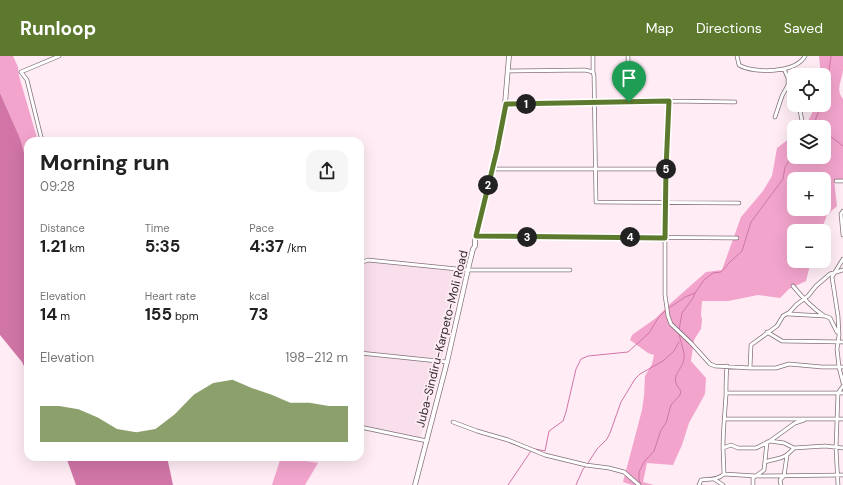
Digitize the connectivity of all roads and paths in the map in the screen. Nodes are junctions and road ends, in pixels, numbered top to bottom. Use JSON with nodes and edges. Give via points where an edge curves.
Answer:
{"nodes":[{"id":1,"x":60,"y":56,"type":"edge"},
{"id":2,"x":509,"y":56,"type":"edge"},
{"id":3,"x":593,"y":56,"type":"edge"},
{"id":4,"x":628,"y":56,"type":"edge"},
{"id":5,"x":737,"y":56,"type":"edge"},
{"id":6,"x":805,"y":56,"type":"edge"},
{"id":7,"x":784,"y":69,"type":"junction"},
{"id":8,"x":508,"y":71,"type":"junction"},
{"id":9,"x":593,"y":72,"type":"junction"},
{"id":10,"x":787,"y":76,"type":"edge"},
{"id":11,"x":787,"y":87,"type":"edge"},
{"id":12,"x":669,"y":101,"type":"junction"},
{"id":13,"x":593,"y":102,"type":"junction"},
{"id":14,"x":629,"y":102,"type":"junction"},
{"id":15,"x":735,"y":102,"type":"dead end"},
{"id":16,"x":506,"y":104,"type":"junction"},
{"id":17,"x":775,"y":117,"type":"dead end"},
{"id":18,"x":41,"y":137,"type":"edge"},
{"id":19,"x":492,"y":169,"type":"junction"},
{"id":20,"x":666,"y":169,"type":"junction"},
{"id":21,"x":595,"y":170,"type":"junction"},
{"id":22,"x":836,"y":181,"type":"dead end"},
{"id":23,"x":843,"y":181,"type":"edge"},
{"id":24,"x":665,"y":204,"type":"junction"},
{"id":25,"x":739,"y":204,"type":"dead end"},
{"id":26,"x":843,"y":212,"type":"edge"},
{"id":27,"x":843,"y":235,"type":"edge"},
{"id":28,"x":476,"y":236,"type":"junction"},
{"id":29,"x":665,"y":238,"type":"junction"},
{"id":30,"x":737,"y":238,"type":"dead end"},
{"id":31,"x":843,"y":259,"type":"edge"},
{"id":32,"x":364,"y":261,"type":"edge"},
{"id":33,"x":467,"y":270,"type":"junction"},
{"id":34,"x":570,"y":270,"type":"dead end"},
{"id":35,"x":843,"y":270,"type":"edge"},
{"id":36,"x":834,"y":272,"type":"junction"},
{"id":37,"x":793,"y":286,"type":"dead end"},
{"id":38,"x":804,"y":299,"type":"junction"},
{"id":39,"x":787,"y":314,"type":"junction"},
{"id":40,"x":825,"y":316,"type":"junction"},
{"id":41,"x":838,"y":316,"type":"junction"},
{"id":42,"x":843,"y":316,"type":"edge"},
{"id":43,"x":767,"y":332,"type":"junction"},
{"id":44,"x":839,"y":335,"type":"junction"},
{"id":45,"x":839,"y":342,"type":"junction"},
{"id":46,"x":843,"y":342,"type":"edge"},
{"id":47,"x":364,"y":353,"type":"edge"},
{"id":48,"x":447,"y":362,"type":"junction"},
{"id":49,"x":727,"y":366,"type":"junction"},
{"id":50,"x":841,"y":367,"type":"edge"},
{"id":51,"x":750,"y":368,"type":"junction"},
{"id":52,"x":843,"y":382,"type":"edge"},
{"id":53,"x":843,"y":386,"type":"edge"},
{"id":54,"x":726,"y":393,"type":"junction"},
{"id":55,"x":838,"y":393,"type":"junction"},
{"id":56,"x":843,"y":393,"type":"edge"},
{"id":57,"x":724,"y":418,"type":"junction"},
{"id":58,"x":838,"y":419,"type":"junction"},
{"id":59,"x":843,"y":419,"type":"edge"},
{"id":60,"x":453,"y":422,"type":"dead end"},
{"id":61,"x":364,"y":428,"type":"edge"},
{"id":62,"x":427,"y":441,"type":"junction"},
{"id":63,"x":769,"y":442,"type":"junction"},
{"id":64,"x":723,"y":448,"type":"junction"},
{"id":65,"x":794,"y":448,"type":"junction"},
{"id":66,"x":836,"y":448,"type":"junction"},
{"id":67,"x":843,"y":448,"type":"edge"},
{"id":68,"x":787,"y":455,"type":"junction"},
{"id":69,"x":765,"y":462,"type":"junction"},
{"id":70,"x":724,"y":474,"type":"junction"},
{"id":71,"x":843,"y":475,"type":"edge"},
{"id":72,"x":756,"y":476,"type":"junction"},
{"id":73,"x":784,"y":476,"type":"junction"},
{"id":74,"x":838,"y":476,"type":"junction"},
{"id":75,"x":714,"y":479,"type":"junction"},
{"id":76,"x":415,"y":485,"type":"edge"},
{"id":77,"x":639,"y":485,"type":"edge"},
{"id":78,"x":699,"y":485,"type":"edge"},
{"id":79,"x":723,"y":485,"type":"edge"},
{"id":80,"x":753,"y":485,"type":"edge"},
{"id":81,"x":780,"y":485,"type":"edge"},
{"id":82,"x":838,"y":485,"type":"edge"}],
"edges":[{"from":1,"to":18,"type":"street","via":[[21,72],[27,80]]},
{"from":2,"to":8,"type":"main road","name":"Juba-Sindiru-Karpeto-Moli Road"},
{"from":3,"to":9,"type":"street"},
{"from":4,"to":14,"type":"street"},
{"from":5,"to":7,"type":"street","via":[[739,65],[745,69]]},
{"from":6,"to":7,"type":"street","via":[[800,62]]},
{"from":7,"to":10,"type":"street"},
{"from":8,"to":9,"type":"street"},
{"from":8,"to":16,"type":"main road","name":"Juba-Sindiru-Karpeto-Moli Road"},
{"from":9,"to":13,"type":"street"},
{"from":11,"to":17,"type":"street"},
{"from":12,"to":14,"type":"street"},
{"from":12,"to":15,"type":"street"},
{"from":12,"to":20,"type":"street"},
{"from":13,"to":14,"type":"street"},
{"from":13,"to":16,"type":"street"},
{"from":13,"to":21,"type":"street"},
{"from":16,"to":19,"type":"main road","name":"Juba-Sindiru-Karpeto-Moli Road"},
{"from":19,"to":21,"type":"street"},
{"from":19,"to":28,"type":"main road","name":"Juba-Sindiru-Karpeto-Moli Road"},
{"from":20,"to":21,"type":"street"},
{"from":20,"to":24,"type":"street"},
{"from":21,"to":24,"type":"street","via":[[596,202]]},
{"from":22,"to":23,"type":"street"},
{"from":24,"to":25,"type":"street"},
{"from":24,"to":29,"type":"street"},
{"from":26,"to":27,"type":"street"},
{"from":28,"to":29,"type":"street"},
{"from":28,"to":33,"type":"main road","name":"Juba-Sindiru-Karpeto-Moli Road"},
{"from":29,"to":30,"type":"street"},
{"from":29,"to":49,"type":"street","via":[[665,295],[671,324],[710,364]]},
{"from":31,"to":36,"type":"street"},
{"from":32,"to":33,"type":"street"},
{"from":33,"to":34,"type":"street"},
{"from":33,"to":48,"type":"main road","name":"Juba-Sindiru-Karpeto-Moli Road"},
{"from":35,"to":36,"type":"street"},
{"from":36,"to":38,"type":"street"},
{"from":36,"to":41,"type":"street","via":[[832,277]]},
{"from":37,"to":38,"type":"street"},
{"from":38,"to":39,"type":"street"},
{"from":38,"to":40,"type":"street"},
{"from":39,"to":40,"type":"street"},
{"from":39,"to":43,"type":"street","via":[[777,326]]},
{"from":40,"to":44,"type":"street","via":[[830,318]]},
{"from":41,"to":42,"type":"street"},
{"from":41,"to":44,"type":"street"},
{"from":43,"to":45,"type":"street","via":[[782,341]]},
{"from":43,"to":51,"type":"street","via":[[751,345]]},
{"from":44,"to":45,"type":"street"},
{"from":45,"to":46,"type":"street"},
{"from":45,"to":50,"type":"street","via":[[837,349]]},
{"from":47,"to":48,"type":"street"},
{"from":48,"to":62,"type":"main road","name":"Juba-Sindiru-Karpeto-Moli Road"},
{"from":49,"to":51,"type":"street"},
{"from":49,"to":54,"type":"street"},
{"from":50,"to":51,"type":"street","via":[[788,364],[776,368]]},
{"from":50,"to":52,"type":"street"},
{"from":53,"to":55,"type":"street"},
{"from":54,"to":55,"type":"street"},
{"from":54,"to":57,"type":"street"},
{"from":55,"to":56,"type":"street"},
{"from":55,"to":58,"type":"street"},
{"from":57,"to":58,"type":"street"},
{"from":57,"to":64,"type":"street"},
{"from":58,"to":59,"type":"street"},
{"from":58,"to":63,"type":"street","via":[[809,419],[795,422]]},
{"from":58,"to":66,"type":"street"},
{"from":60,"to":77,"type":"street","via":[[544,454],[586,466],[624,472]]},
{"from":61,"to":62,"type":"street"},
{"from":62,"to":76,"type":"main road","name":"Juba-Sindiru-Karpeto-Moli Road"},
{"from":63,"to":64,"type":"street","via":[[756,448],[738,448],[731,444]]},
{"from":63,"to":65,"type":"street","via":[[784,443]]},
{"from":63,"to":69,"type":"street"},
{"from":64,"to":70,"type":"street"},
{"from":65,"to":66,"type":"street"},
{"from":65,"to":68,"type":"street"},
{"from":66,"to":67,"type":"street"},
{"from":66,"to":74,"type":"street"},
{"from":68,"to":69,"type":"street"},
{"from":68,"to":73,"type":"street"},
{"from":69,"to":72,"type":"street","via":[[764,470]]},
{"from":70,"to":72,"type":"street"},
{"from":70,"to":75,"type":"street"},
{"from":71,"to":74,"type":"street"},
{"from":72,"to":73,"type":"street"},
{"from":72,"to":80,"type":"street","via":[[753,478]]},
{"from":73,"to":74,"type":"street"},
{"from":73,"to":81,"type":"street","via":[[780,480]]},
{"from":74,"to":82,"type":"street"},
{"from":75,"to":78,"type":"street","via":[[701,480]]},
{"from":75,"to":79,"type":"street"}]}
